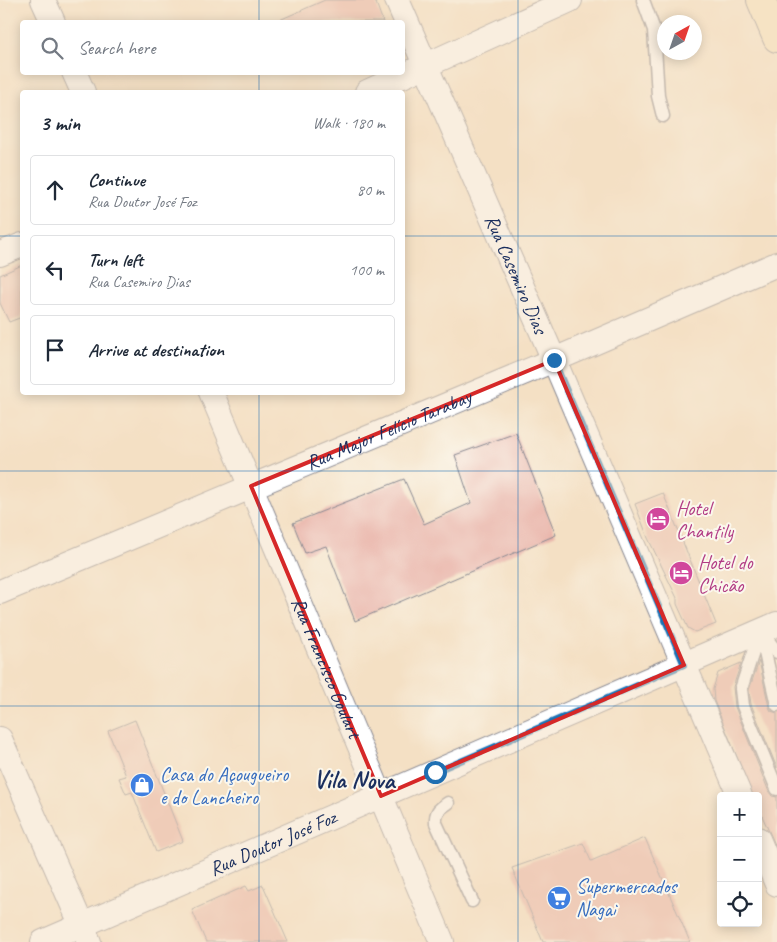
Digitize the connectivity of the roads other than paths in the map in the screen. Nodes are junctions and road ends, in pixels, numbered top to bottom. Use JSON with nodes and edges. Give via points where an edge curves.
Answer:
{"nodes":[{"id":1,"x":43,"y":0,"type":"edge"},
{"id":2,"x":397,"y":0,"type":"edge"},
{"id":3,"x":570,"y":0,"type":"edge"},
{"id":4,"x":643,"y":0,"type":"edge"},
{"id":5,"x":761,"y":0,"type":"edge"},
{"id":6,"x":52,"y":20,"type":"edge"},
{"id":7,"x":777,"y":38,"type":"edge"},
{"id":8,"x":425,"y":66,"type":"junction"},
{"id":9,"x":75,"y":75,"type":"edge"},
{"id":10,"x":405,"y":75,"type":"edge"},
{"id":11,"x":405,"y":75,"type":"edge"},
{"id":12,"x":82,"y":90,"type":"edge"},
{"id":13,"x":371,"y":90,"type":"edge"},
{"id":14,"x":663,"y":116,"type":"dead end"},
{"id":15,"x":20,"y":246,"type":"edge"},
{"id":16,"x":0,"y":254,"type":"edge"},
{"id":17,"x":777,"y":264,"type":"edge"},
{"id":18,"x":554,"y":360,"type":"junction"},
{"id":19,"x":212,"y":395,"type":"edge"},
{"id":20,"x":251,"y":486,"type":"junction"},
{"id":21,"x":0,"y":592,"type":"edge"},
{"id":22,"x":771,"y":631,"type":"edge"},
{"id":23,"x":777,"y":652,"type":"edge"},
{"id":24,"x":684,"y":665,"type":"junction"},
{"id":25,"x":777,"y":705,"type":"edge"},
{"id":26,"x":0,"y":739,"type":"edge"},
{"id":27,"x":777,"y":789,"type":"edge"},
{"id":28,"x":738,"y":792,"type":"edge"},
{"id":29,"x":381,"y":796,"type":"junction"},
{"id":30,"x":448,"y":803,"type":"dead end"},
{"id":31,"x":762,"y":849,"type":"edge"},
{"id":32,"x":777,"y":884,"type":"edge"},
{"id":33,"x":472,"y":900,"type":"dead end"},
{"id":34,"x":86,"y":934,"type":"edge"},
{"id":35,"x":43,"y":942,"type":"edge"},
{"id":36,"x":442,"y":942,"type":"edge"}],
"edges":[{"from":1,"to":6,"type":"street"},
{"from":2,"to":8,"type":"street","name":"Rua Casemiro Dias"},
{"from":3,"to":8,"type":"street"},
{"from":4,"to":14,"type":"lane","via":[[654,30],[658,96]]},
{"from":5,"to":7,"type":"main road"},
{"from":8,"to":11,"type":"street"},
{"from":8,"to":18,"type":"street","name":"Rua Casemiro Dias"},
{"from":9,"to":12,"type":"street"},
{"from":10,"to":13,"type":"street"},
{"from":15,"to":16,"type":"street"},
{"from":17,"to":18,"type":"street","name":"Rua Major Felício Tarabay"},
{"from":18,"to":20,"type":"street","name":"Rua Major Felício Tarabay"},
{"from":18,"to":24,"type":"street","name":"Rua Casemiro Dias"},
{"from":19,"to":20,"type":"street","name":"Rua Francisco Goulart"},
{"from":20,"to":21,"type":"street","name":"Rua Major Felício Tarabay"},
{"from":20,"to":29,"type":"street","name":"Rua Francisco Goulart"},
{"from":22,"to":23,"type":"lane"},
{"from":22,"to":24,"type":"street","name":"Rua Doutor José Foz"},
{"from":22,"to":25,"type":"lane"},
{"from":22,"to":27,"type":"lane","via":[[740,689],[743,706]]},
{"from":24,"to":28,"type":"street","name":"Rua Casemiro Dias"},
{"from":24,"to":29,"type":"street","name":"Rua Doutor José Foz"},
{"from":26,"to":34,"type":"street"},
{"from":29,"to":34,"type":"street","name":"Rua Doutor José Foz"},
{"from":29,"to":36,"type":"street","name":"Rua Francisco Goulart"},
{"from":30,"to":33,"type":"lane","via":[[435,814],[436,823]]},
{"from":31,"to":32,"type":"street"},
{"from":34,"to":35,"type":"street","name":"Rua Doutor José Foz"}]}
